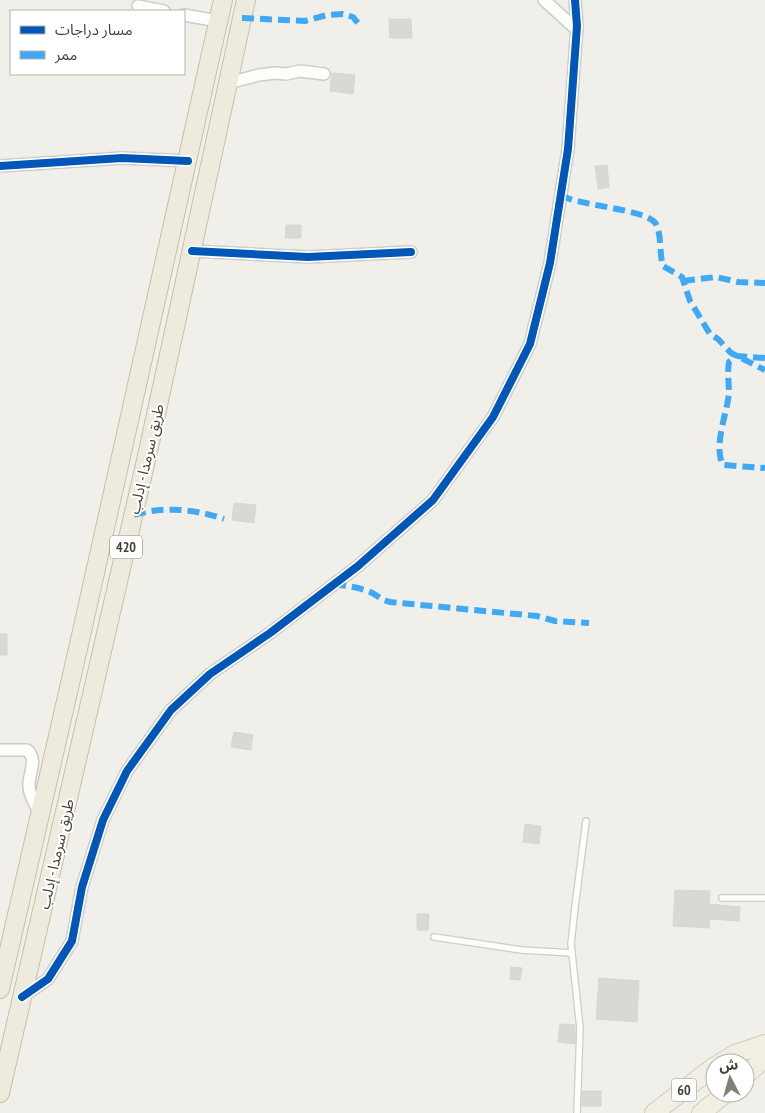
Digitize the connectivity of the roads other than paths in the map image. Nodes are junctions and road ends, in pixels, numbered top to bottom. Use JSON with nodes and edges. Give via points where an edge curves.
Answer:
{"nodes":[{"id":1,"x":223,"y":0,"type":"edge"},
{"id":2,"x":246,"y":0,"type":"edge"},
{"id":3,"x":544,"y":0,"type":"edge"},
{"id":4,"x":575,"y":0,"type":"edge"},
{"id":5,"x":138,"y":6,"type":"dead end"},
{"id":6,"x":159,"y":10,"type":"edge"},
{"id":7,"x":185,"y":15,"type":"edge"},
{"id":8,"x":218,"y":21,"type":"junction"},
{"id":9,"x":577,"y":30,"type":"junction"},
{"id":10,"x":324,"y":74,"type":"dead end"},
{"id":11,"x":228,"y":83,"type":"junction"},
{"id":12,"x":188,"y":161,"type":"junction"},
{"id":13,"x":0,"y":166,"type":"edge"},
{"id":14,"x":192,"y":251,"type":"junction"},
{"id":15,"x":411,"y":252,"type":"dead end"},
{"id":16,"x":0,"y":750,"type":"edge"},
{"id":17,"x":40,"y":814,"type":"junction"},
{"id":18,"x":586,"y":821,"type":"dead end"},
{"id":19,"x":722,"y":898,"type":"dead end"},
{"id":20,"x":765,"y":898,"type":"edge"},
{"id":21,"x":434,"y":937,"type":"dead end"},
{"id":22,"x":572,"y":953,"type":"junction"},
{"id":23,"x":0,"y":989,"type":"edge"},
{"id":24,"x":22,"y":998,"type":"junction"},
{"id":25,"x":765,"y":1044,"type":"edge"},
{"id":26,"x":738,"y":1053,"type":"edge"},
{"id":27,"x":765,"y":1058,"type":"edge"},
{"id":28,"x":755,"y":1067,"type":"edge"},
{"id":29,"x":705,"y":1074,"type":"edge"},
{"id":30,"x":0,"y":1092,"type":"edge"},
{"id":31,"x":714,"y":1103,"type":"edge"},
{"id":32,"x":577,"y":1113,"type":"edge"},
{"id":33,"x":654,"y":1113,"type":"edge"},
{"id":34,"x":702,"y":1113,"type":"edge"}],
"edges":[{"from":1,"to":8,"type":"highway","name":"طريق سرمدا - إدلب","number":"420"},
{"from":2,"to":11,"type":"highway","name":"طريق سرمدا - إدلب","number":"420"},
{"from":3,"to":9,"type":"street"},
{"from":4,"to":9,"type":"street"},
{"from":5,"to":6,"type":"street"},
{"from":7,"to":8,"type":"street"},
{"from":8,"to":12,"type":"highway","name":"طريق سرمدا - إدلب","number":"420"},
{"from":9,"to":24,"type":"street","via":[[568,149],[550,264],[530,344],[493,417],[433,500],[358,566],[210,674],[171,710],[127,771],[104,820],[82,887],[72,941],[48,979]]},
{"from":10,"to":11,"type":"street","via":[[300,71],[266,74]]},
{"from":11,"to":14,"type":"highway","name":"طريق سرمدا - إدلب","number":"420"},
{"from":12,"to":13,"type":"street","via":[[122,158]]},
{"from":12,"to":17,"type":"highway","name":"طريق سرمدا - إدلب","number":"420"},
{"from":14,"to":15,"type":"street","via":[[308,257]]},
{"from":14,"to":24,"type":"highway","name":"طريق سرمدا - إدلب","number":"420"},
{"from":16,"to":17,"type":"street","via":[[28,750],[31,753],[29,788]]},
{"from":17,"to":23,"type":"highway","name":"طريق سرمدا - إدلب","number":"420"},
{"from":18,"to":22,"type":"lane"},
{"from":19,"to":20,"type":"lane"},
{"from":21,"to":22,"type":"lane","via":[[522,950]]},
{"from":22,"to":32,"type":"lane","via":[[580,1028]]},
{"from":24,"to":30,"type":"highway","name":"طريق سرمدا - إدلب","number":"420"},
{"from":25,"to":26,"type":"main road"},
{"from":27,"to":28,"type":"main road"},
{"from":29,"to":33,"type":"main road","number":"60"},
{"from":31,"to":34,"type":"main road","number":"60"}]}
